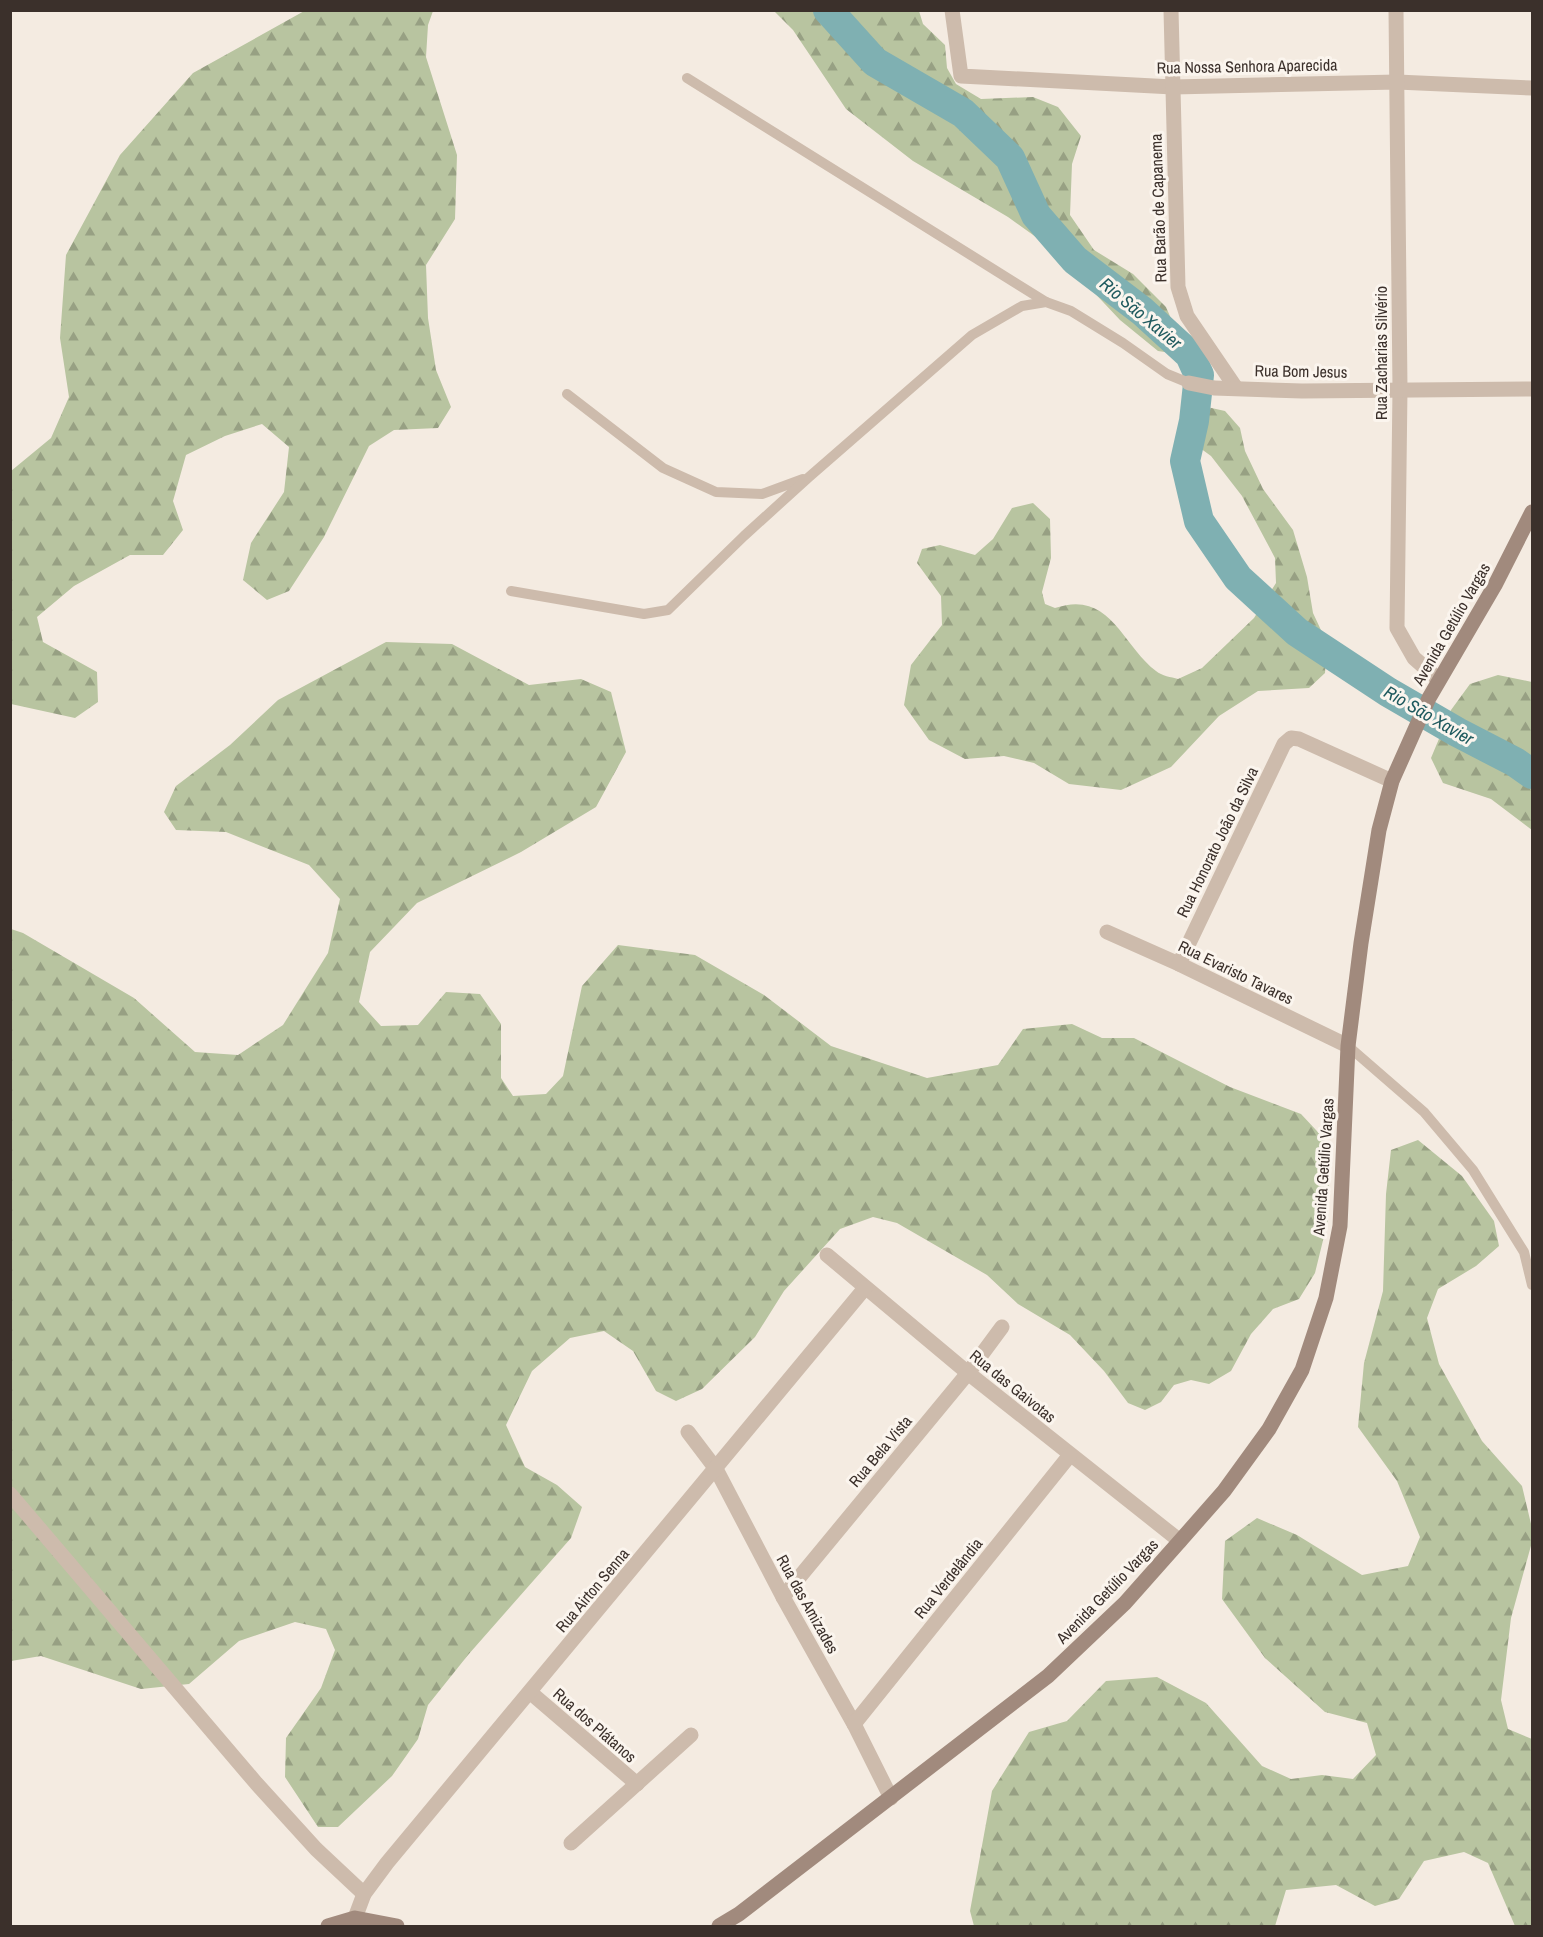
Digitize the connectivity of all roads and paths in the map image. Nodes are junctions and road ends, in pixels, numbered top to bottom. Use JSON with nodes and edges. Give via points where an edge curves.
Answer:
{"nodes":[{"id":1,"x":952,"y":10,"type":"edge"},
{"id":2,"x":1171,"y":10,"type":"edge"},
{"id":3,"x":1396,"y":10,"type":"edge"},
{"id":4,"x":687,"y":78,"type":"dead end"},
{"id":5,"x":1397,"y":82,"type":"junction"},
{"id":6,"x":1173,"y":87,"type":"junction"},
{"id":7,"x":1533,"y":88,"type":"edge"},
{"id":8,"x":1046,"y":302,"type":"junction"},
{"id":9,"x":1189,"y":383,"type":"joint"},
{"id":10,"x":1236,"y":388,"type":"junction"},
{"id":11,"x":1400,"y":389,"type":"junction"},
{"id":12,"x":1533,"y":389,"type":"edge"},
{"id":13,"x":567,"y":394,"type":"dead end"},
{"id":14,"x":808,"y":477,"type":"junction"},
{"id":15,"x":1533,"y":512,"type":"edge"},
{"id":16,"x":511,"y":591,"type":"dead end"},
{"id":17,"x":1438,"y":681,"type":"junction"},
{"id":18,"x":1392,"y":781,"type":"junction"},
{"id":19,"x":1107,"y":932,"type":"dead end"},
{"id":20,"x":1179,"y":964,"type":"junction"},
{"id":21,"x":1348,"y":1046,"type":"junction"},
{"id":22,"x":827,"y":1256,"type":"dead end"},
{"id":23,"x":1533,"y":1285,"type":"edge"},
{"id":24,"x":865,"y":1288,"type":"junction"},
{"id":25,"x":1002,"y":1328,"type":"dead end"},
{"id":26,"x":968,"y":1373,"type":"junction"},
{"id":27,"x":688,"y":1432,"type":"dead end"},
{"id":28,"x":1070,"y":1455,"type":"junction"},
{"id":29,"x":716,"y":1469,"type":"junction"},
{"id":30,"x":10,"y":1494,"type":"edge"},
{"id":31,"x":1180,"y":1541,"type":"junction"},
{"id":32,"x":783,"y":1597,"type":"junction"},
{"id":33,"x":531,"y":1693,"type":"junction"},
{"id":34,"x":854,"y":1724,"type":"junction"},
{"id":35,"x":691,"y":1735,"type":"dead end"},
{"id":36,"x":637,"y":1784,"type":"junction"},
{"id":37,"x":891,"y":1798,"type":"junction"},
{"id":38,"x":571,"y":1843,"type":"dead end"},
{"id":39,"x":364,"y":1894,"type":"junction"},
{"id":40,"x":355,"y":1918,"type":"junction"},
{"id":41,"x":328,"y":1926,"type":"edge"},
{"id":42,"x":397,"y":1926,"type":"edge"},
{"id":43,"x":719,"y":1926,"type":"edge"}],
"edges":[{"from":1,"to":6,"type":"street","name":"Rua Nossa Senhora Aparecida","via":[[961,76]]},
{"from":2,"to":6,"type":"street","name":"Rua Barão de Capanema"},
{"from":3,"to":5,"type":"street","name":"Rua Zacharias Silvério"},
{"from":4,"to":8,"type":"lane"},
{"from":5,"to":6,"type":"street","name":"Rua Nossa Senhora Aparecida"},
{"from":5,"to":7,"type":"street","name":"Rua Nossa Senhora Aparecida"},
{"from":5,"to":11,"type":"street","name":"Rua Zacharias Silvério"},
{"from":6,"to":10,"type":"street","name":"Rua Barão de Capanema","via":[[1178,287],[1187,316]]},
{"from":8,"to":9,"type":"lane","via":[[1071,311],[1167,374]]},
{"from":8,"to":14,"type":"lane","via":[[1023,306],[972,335]]},
{"from":9,"to":10,"type":"street","name":"Rua Bom Jesus"},
{"from":10,"to":11,"type":"street","name":"Rua Bom Jesus","via":[[1302,392]]},
{"from":11,"to":12,"type":"street","name":"Rua Bom Jesus"},
{"from":11,"to":17,"type":"street","name":"Rua Zacharias Silvério","via":[[1397,628],[1414,658]]},
{"from":13,"to":14,"type":"lane","via":[[663,468],[716,492],[762,494]]},
{"from":14,"to":16,"type":"lane","via":[[668,610],[644,614]]},
{"from":15,"to":17,"type":"street","name":"Avenida Getúlio Vargas"},
{"from":17,"to":18,"type":"street","name":"Avenida Getúlio Vargas"},
{"from":18,"to":20,"type":"street","name":"Rua Honorato João da Silva","via":[[1299,738],[1284,744]]},
{"from":18,"to":21,"type":"street","name":"Avenida Getúlio Vargas","via":[[1379,830]]},
{"from":19,"to":20,"type":"street","name":"Rua Evaristo Tavares"},
{"from":20,"to":21,"type":"street","name":"Rua Evaristo Tavares"},
{"from":21,"to":23,"type":"lane","via":[[1424,1112],[1473,1170],[1524,1252]]},
{"from":21,"to":31,"type":"street","name":"Avenida Getúlio Vargas","via":[[1340,1226],[1326,1298],[1302,1370],[1269,1429],[1224,1491]]},
{"from":22,"to":24,"type":"street","name":"Rua das Gaivotas"},
{"from":24,"to":26,"type":"street","name":"Rua das Gaivotas"},
{"from":24,"to":29,"type":"street","name":"Rua Airton Senna"},
{"from":25,"to":26,"type":"street","name":"Rua Bela Vista"},
{"from":26,"to":28,"type":"street","name":"Rua das Gaivotas"},
{"from":26,"to":32,"type":"street","name":"Rua Bela Vista"},
{"from":27,"to":29,"type":"street","name":"Rua das Amizades"},
{"from":28,"to":31,"type":"street","name":"Rua das Gaivotas"},
{"from":28,"to":34,"type":"street","name":"Rua Verdelândia"},
{"from":29,"to":32,"type":"street","name":"Rua das Amizades"},
{"from":29,"to":33,"type":"street","name":"Rua Airton Senna"},
{"from":30,"to":39,"type":"street","via":[[256,1783],[316,1849]]},
{"from":31,"to":37,"type":"street","name":"Avenida Getúlio Vargas","via":[[1125,1603],[1048,1676]]},
{"from":32,"to":34,"type":"street","name":"Rua das Amizades"},
{"from":33,"to":36,"type":"street","name":"Rua dos Plátanos"},
{"from":33,"to":39,"type":"street","name":"Rua Airton Senna"},
{"from":34,"to":37,"type":"street","name":"Rua das Amizades"},
{"from":35,"to":36,"type":"street","name":"Rua dos Plátanos"},
{"from":36,"to":38,"type":"street","name":"Rua dos Plátanos"},
{"from":37,"to":43,"type":"street","name":"Avenida Getúlio Vargas"},
{"from":39,"to":40,"type":"street","name":"Rua Airton Senna"},
{"from":40,"to":41,"type":"street"},
{"from":40,"to":42,"type":"street"}]}
